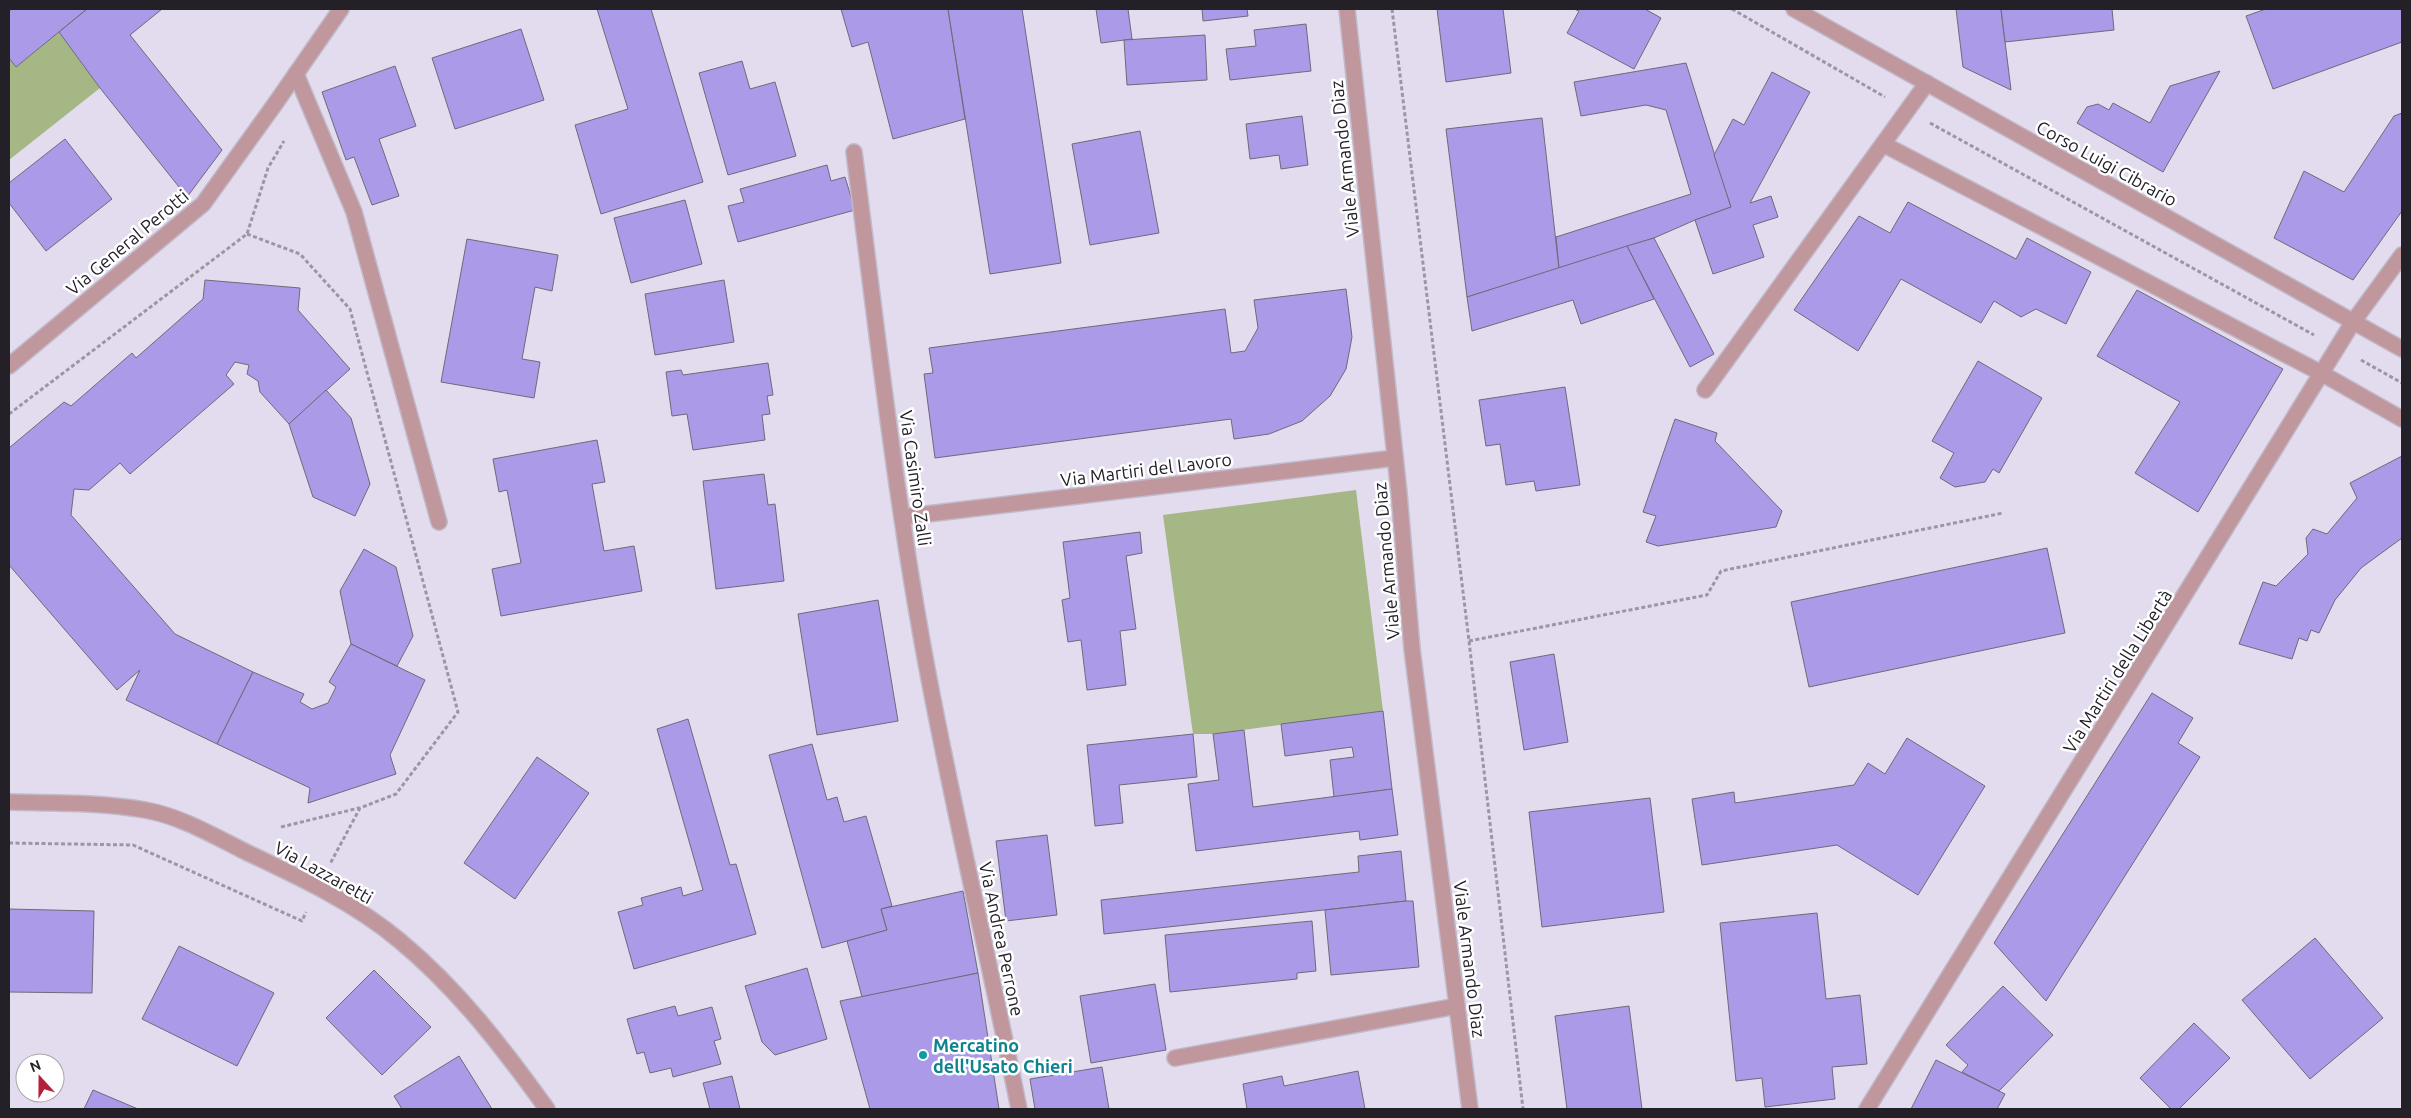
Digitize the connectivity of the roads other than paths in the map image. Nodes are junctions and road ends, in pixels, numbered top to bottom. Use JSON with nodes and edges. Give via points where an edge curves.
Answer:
{"nodes":[{"id":1,"x":341,"y":9,"type":"edge"},
{"id":2,"x":1347,"y":9,"type":"edge"},
{"id":3,"x":1794,"y":9,"type":"edge"},
{"id":4,"x":296,"y":74,"type":"junction"},
{"id":5,"x":1926,"y":83,"type":"junction"},
{"id":6,"x":1883,"y":144,"type":"junction"},
{"id":7,"x":854,"y":152,"type":"dead end"},
{"id":8,"x":2402,"y":255,"type":"edge"},
{"id":9,"x":2353,"y":322,"type":"junction"},
{"id":10,"x":2402,"y":349,"type":"edge"},
{"id":11,"x":9,"y":366,"type":"edge"},
{"id":12,"x":2321,"y":373,"type":"junction"},
{"id":13,"x":1705,"y":390,"type":"dead end"},
{"id":14,"x":2402,"y":419,"type":"edge"},
{"id":15,"x":1395,"y":458,"type":"junction"},
{"id":16,"x":902,"y":517,"type":"junction"},
{"id":17,"x":439,"y":522,"type":"dead end"},
{"id":18,"x":9,"y":802,"type":"edge"},
{"id":19,"x":954,"y":807,"type":"joint"},
{"id":20,"x":1457,"y":1006,"type":"junction"},
{"id":21,"x":1175,"y":1058,"type":"dead end"},
{"id":22,"x":547,"y":1109,"type":"edge"},
{"id":23,"x":1019,"y":1109,"type":"edge"},
{"id":24,"x":1470,"y":1109,"type":"edge"},
{"id":25,"x":1868,"y":1109,"type":"edge"}],
"edges":[{"from":1,"to":4,"type":"street","name":"Via General Perotti"},
{"from":2,"to":15,"type":"street","name":"Viale Armando Diaz"},
{"from":3,"to":5,"type":"street","name":"Corso Luigi Cibrario"},
{"from":4,"to":11,"type":"street","name":"Via General Perotti","via":[[203,204]]},
{"from":4,"to":17,"type":"street","via":[[354,212]]},
{"from":5,"to":6,"type":"street"},
{"from":5,"to":9,"type":"street","name":"Corso Luigi Cibrario"},
{"from":6,"to":12,"type":"street"},
{"from":6,"to":13,"type":"street"},
{"from":7,"to":16,"type":"street","name":"Via Casimiro Zalli"},
{"from":8,"to":9,"type":"street","name":"Via Martiri della Libertà"},
{"from":9,"to":10,"type":"street","name":"Corso Luigi Cibrario"},
{"from":9,"to":12,"type":"street","name":"Via Martiri della Libertà"},
{"from":12,"to":14,"type":"street"},
{"from":12,"to":25,"type":"street","name":"Via Martiri della Libertà"},
{"from":15,"to":16,"type":"street","name":"Via Martiri del Lavoro"},
{"from":15,"to":20,"type":"street","name":"Viale Armando Diaz","via":[[1412,649]]},
{"from":16,"to":19,"type":"street","name":"Via Casimiro Zalli"},
{"from":18,"to":22,"type":"street","name":"Via Lazzaretti","via":[[114,806],[147,810],[179,820],[362,913],[431,968],[497,1041]]},
{"from":19,"to":23,"type":"street","name":"Via Andrea Perrone"},
{"from":20,"to":21,"type":"street"},
{"from":20,"to":24,"type":"street","name":"Viale Armando Diaz"}]}
